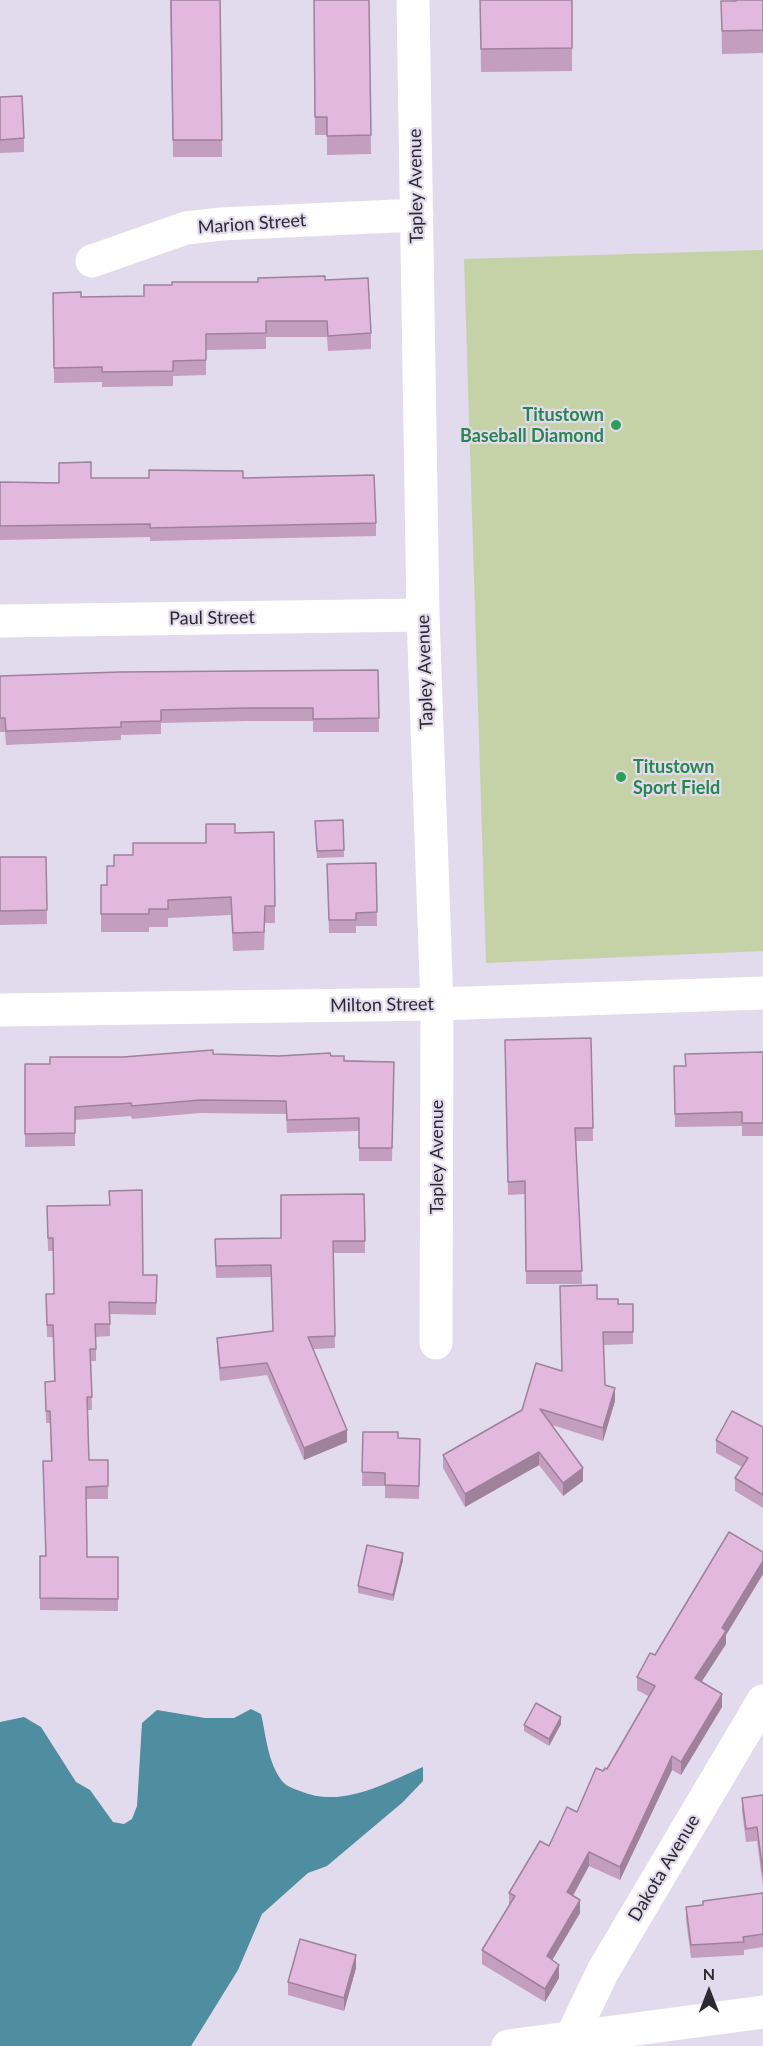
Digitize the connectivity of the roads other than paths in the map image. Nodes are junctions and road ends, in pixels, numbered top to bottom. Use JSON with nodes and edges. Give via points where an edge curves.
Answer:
{"nodes":[{"id":1,"x":413,"y":0,"type":"edge"},
{"id":2,"x":417,"y":215,"type":"junction"},
{"id":3,"x":92,"y":261,"type":"dead end"},
{"id":4,"x":423,"y":615,"type":"junction"},
{"id":5,"x":0,"y":621,"type":"edge"},
{"id":6,"x":763,"y":993,"type":"edge"},
{"id":7,"x":437,"y":1004,"type":"junction"},
{"id":8,"x":0,"y":1010,"type":"edge"},
{"id":9,"x":436,"y":1343,"type":"dead end"},
{"id":10,"x":763,"y":1701,"type":"edge"},
{"id":11,"x":763,"y":2012,"type":"edge"},
{"id":12,"x":571,"y":2038,"type":"junction"},
{"id":13,"x":508,"y":2046,"type":"edge"}],
"edges":[{"from":1,"to":2,"type":"street","name":"Tapley Avenue"},
{"from":2,"to":3,"type":"street","name":"Marion Street","via":[[186,228]]},
{"from":2,"to":4,"type":"street","name":"Tapley Avenue"},
{"from":4,"to":5,"type":"street","name":"Paul Street"},
{"from":4,"to":7,"type":"street","name":"Tapley Avenue"},
{"from":6,"to":7,"type":"street","name":"Milton Street"},
{"from":7,"to":8,"type":"street","name":"Milton Street"},
{"from":7,"to":9,"type":"street","name":"Tapley Avenue"},
{"from":10,"to":12,"type":"street","name":"Dakota Avenue","via":[[603,1971]]},
{"from":11,"to":12,"type":"street"},
{"from":12,"to":13,"type":"street"}]}
